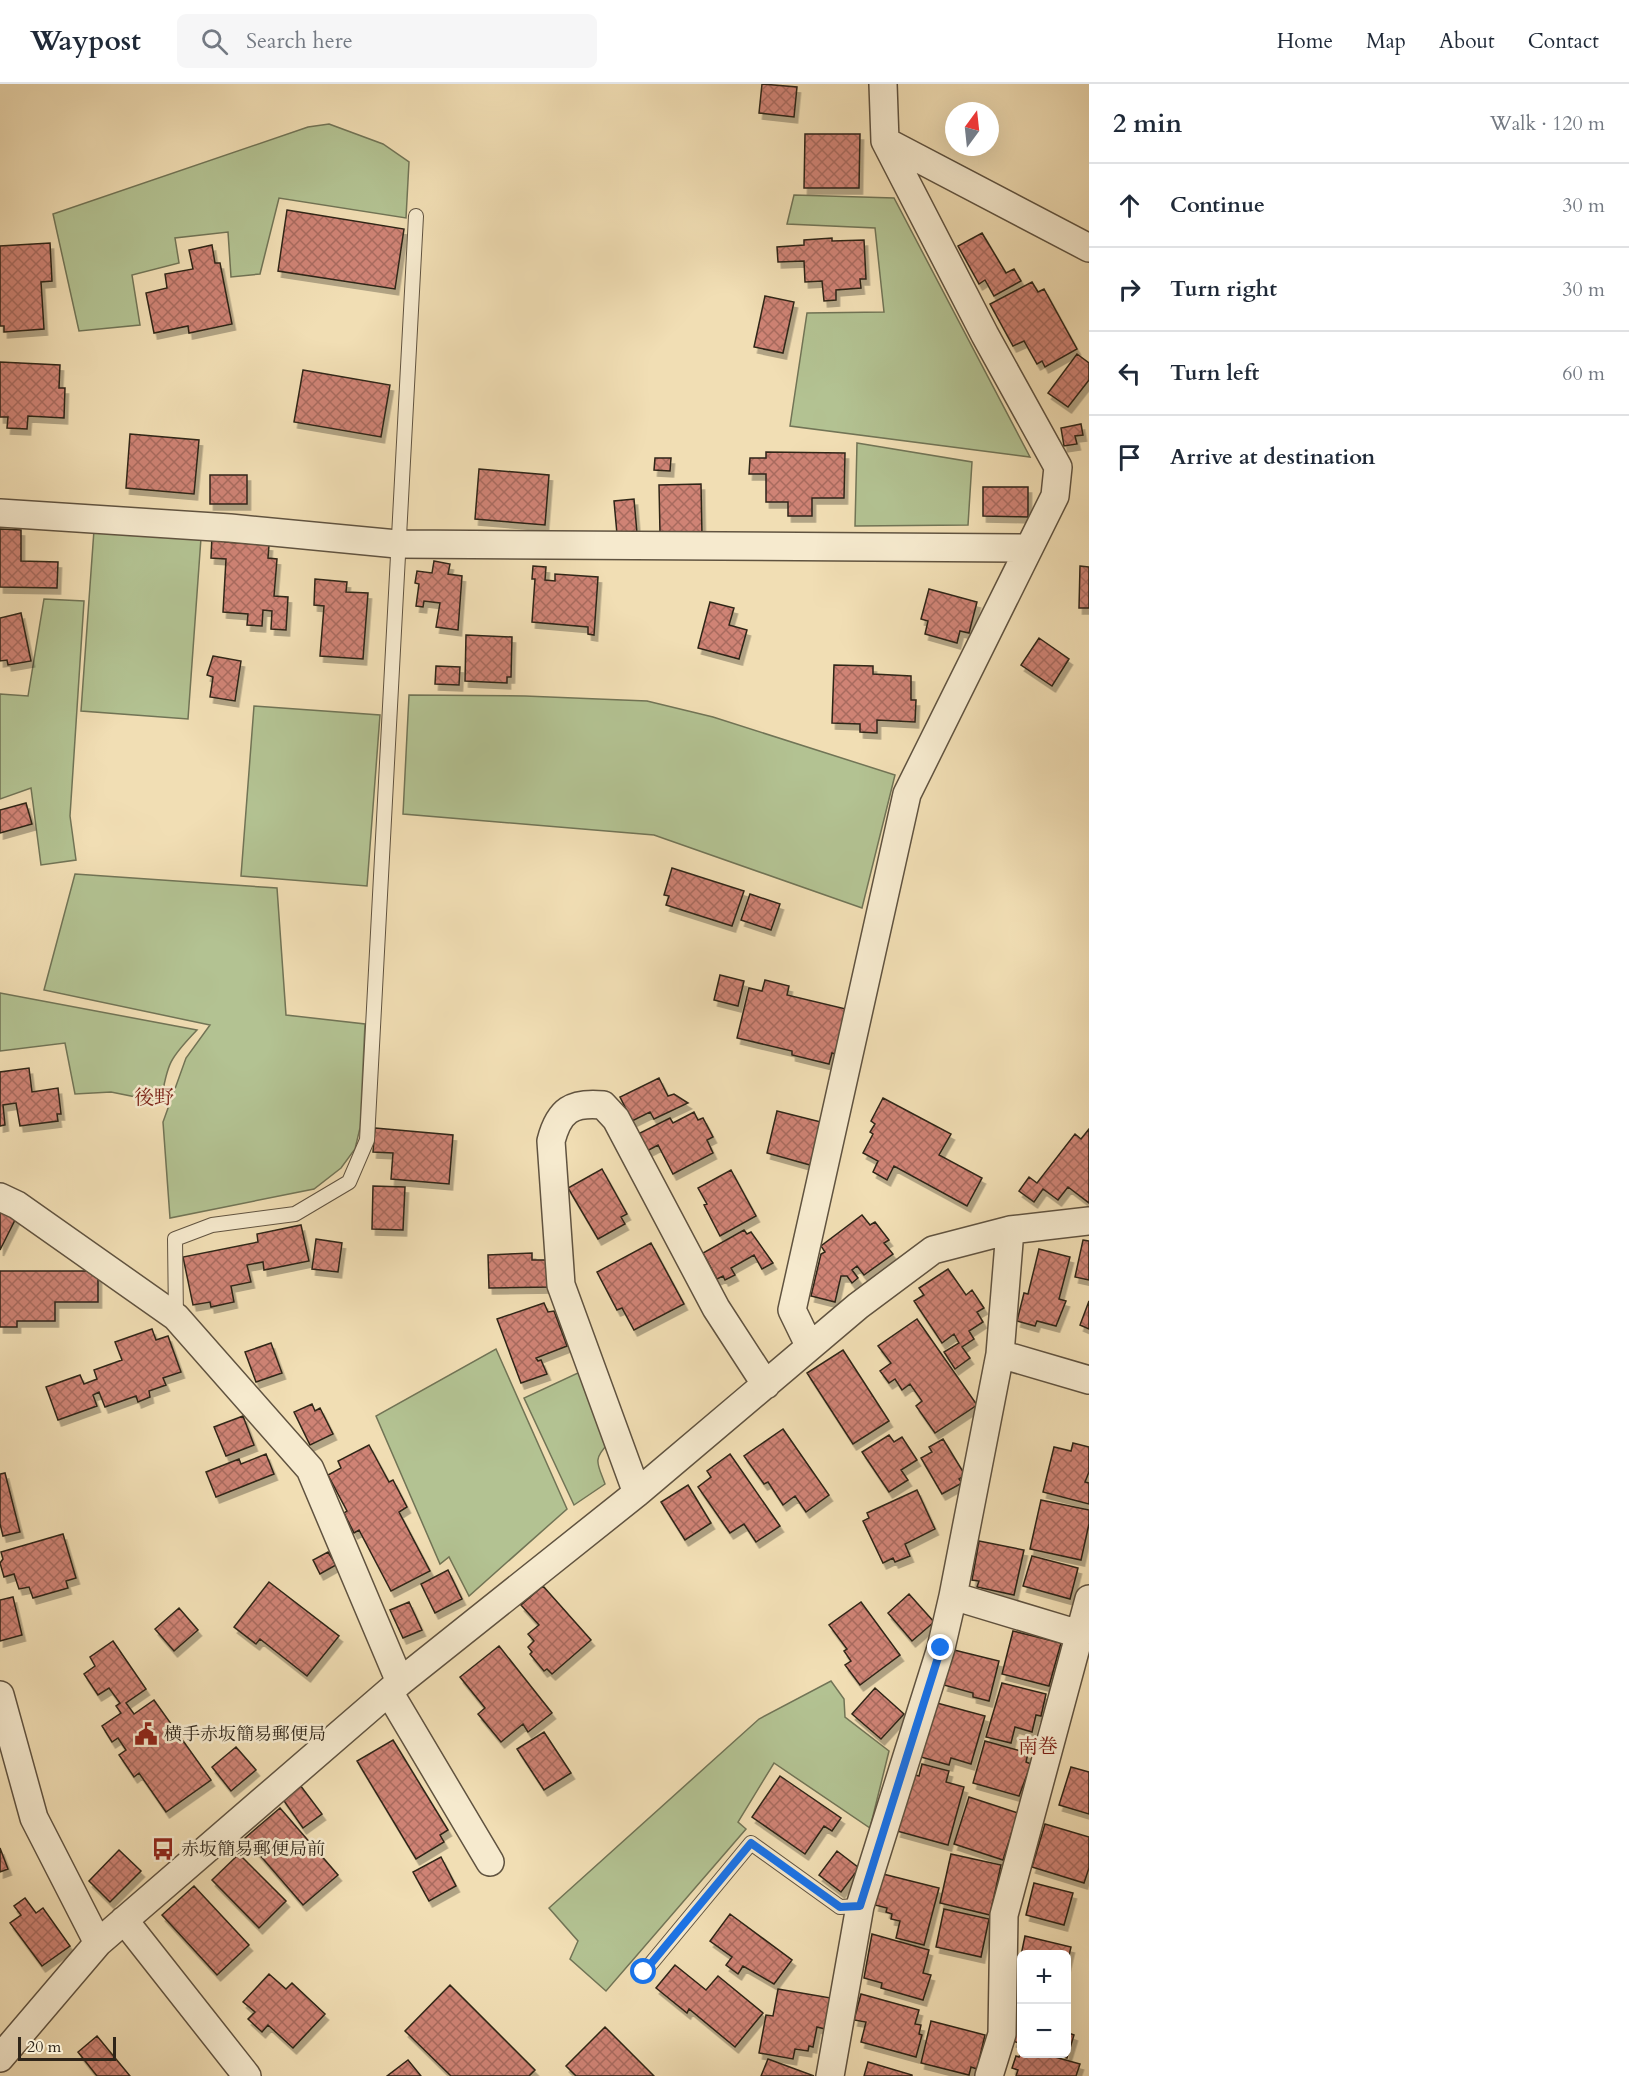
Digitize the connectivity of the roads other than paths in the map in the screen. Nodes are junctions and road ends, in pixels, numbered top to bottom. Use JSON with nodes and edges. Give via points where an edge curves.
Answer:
{"nodes":[{"id":1,"x":883,"y":84,"type":"edge"},
{"id":2,"x":885,"y":141,"type":"junction"},
{"id":3,"x":416,"y":216,"type":"dead end"},
{"id":4,"x":1089,"y":248,"type":"edge"},
{"id":5,"x":0,"y":513,"type":"edge"},
{"id":6,"x":397,"y":544,"type":"junction"},
{"id":7,"x":1027,"y":548,"type":"junction"},
{"id":8,"x":0,"y":1197,"type":"edge"},
{"id":9,"x":1089,"y":1221,"type":"edge"},
{"id":10,"x":1010,"y":1230,"type":"junction"},
{"id":11,"x":176,"y":1317,"type":"junction"},
{"id":12,"x":810,"y":1345,"type":"junction"},
{"id":13,"x":1000,"y":1354,"type":"junction"},
{"id":14,"x":1089,"y":1380,"type":"edge"},
{"id":15,"x":766,"y":1385,"type":"junction"},
{"id":16,"x":637,"y":1492,"type":"junction"},
{"id":17,"x":953,"y":1596,"type":"junction"},
{"id":18,"x":1089,"y":1599,"type":"edge"},
{"id":19,"x":1079,"y":1634,"type":"junction"},
{"id":20,"x":395,"y":1687,"type":"junction"},
{"id":21,"x":0,"y":1695,"type":"edge"},
{"id":22,"x":490,"y":1862,"type":"dead end"},
{"id":23,"x":860,"y":1906,"type":"junction"},
{"id":24,"x":124,"y":1920,"type":"junction"},
{"id":25,"x":98,"y":1943,"type":"junction"},
{"id":26,"x":644,"y":1972,"type":"dead end"},
{"id":27,"x":0,"y":2058,"type":"edge"},
{"id":28,"x":247,"y":2076,"type":"edge"},
{"id":29,"x":830,"y":2076,"type":"edge"},
{"id":30,"x":989,"y":2076,"type":"edge"}],
"edges":[{"from":1,"to":2,"type":"street"},
{"from":2,"to":4,"type":"street"},
{"from":2,"to":7,"type":"street","via":[[1058,467],[1055,496]]},
{"from":3,"to":6,"type":"lane"},
{"from":5,"to":6,"type":"street"},
{"from":6,"to":7,"type":"street"},
{"from":6,"to":11,"type":"lane","via":[[367,1140],[349,1182],[295,1214],[212,1225],[175,1239]]},
{"from":7,"to":12,"type":"street","via":[[907,794],[792,1310]]},
{"from":8,"to":11,"type":"street"},
{"from":9,"to":10,"type":"street"},
{"from":10,"to":12,"type":"street","via":[[933,1250]]},
{"from":10,"to":13,"type":"street"},
{"from":11,"to":20,"type":"street","via":[[310,1469]]},
{"from":12,"to":15,"type":"street"},
{"from":13,"to":14,"type":"street"},
{"from":13,"to":17,"type":"street"},
{"from":15,"to":16,"type":"street"},
{"from":15,"to":16,"type":"street","via":[[716,1308],[616,1119],[603,1105],[583,1103],[570,1109],[556,1122],[551,1141],[561,1285]]},
{"from":16,"to":20,"type":"street"},
{"from":17,"to":19,"type":"street"},
{"from":17,"to":23,"type":"street","via":[[941,1648]]},
{"from":18,"to":19,"type":"street"},
{"from":19,"to":30,"type":"street","via":[[1004,1915],[1002,2034]]},
{"from":20,"to":22,"type":"street"},
{"from":20,"to":24,"type":"street"},
{"from":21,"to":25,"type":"street","via":[[34,1818]]},
{"from":23,"to":26,"type":"lane","via":[[840,1907],[751,1843]]},
{"from":23,"to":29,"type":"street"},
{"from":24,"to":25,"type":"street"},
{"from":24,"to":28,"type":"street"},
{"from":25,"to":27,"type":"street"}]}
